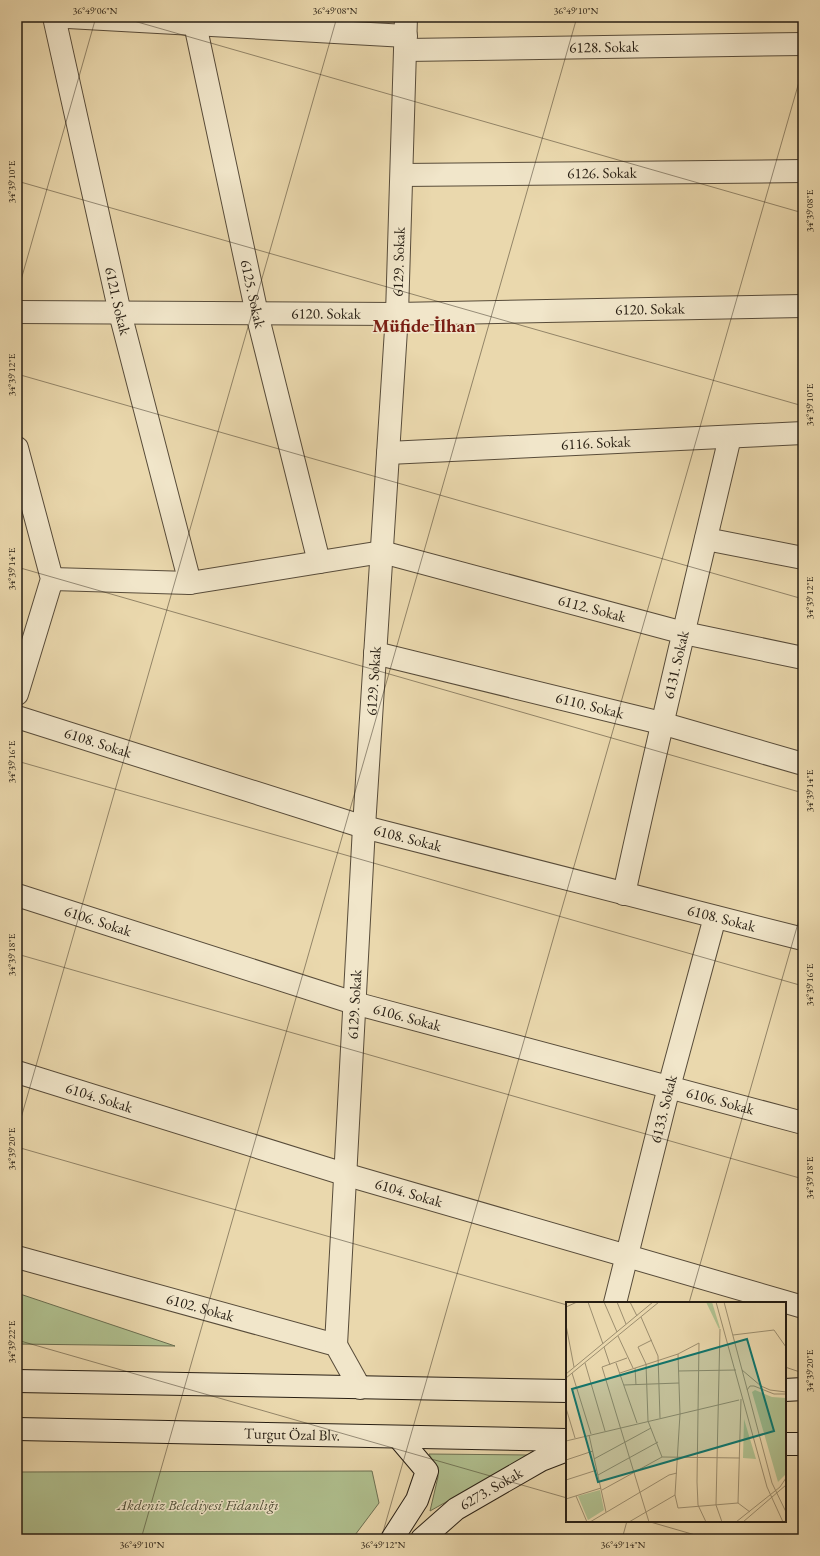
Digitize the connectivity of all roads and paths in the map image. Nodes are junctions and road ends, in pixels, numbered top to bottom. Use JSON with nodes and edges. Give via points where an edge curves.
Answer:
{"nodes":[{"id":1,"x":54,"y":17,"type":"edge"},
{"id":2,"x":68,"y":17,"type":"edge"},
{"id":3,"x":96,"y":18,"type":"edge"},
{"id":4,"x":260,"y":22,"type":"edge"},
{"id":5,"x":195,"y":24,"type":"junction"},
{"id":6,"x":406,"y":34,"type":"edge"},
{"id":7,"x":803,"y":44,"type":"edge"},
{"id":8,"x":803,"y":171,"type":"edge"},
{"id":9,"x":402,"y":174,"type":"junction"},
{"id":10,"x":803,"y":306,"type":"edge"},
{"id":11,"x":17,"y":312,"type":"edge"},
{"id":12,"x":120,"y":313,"type":"junction"},
{"id":13,"x":256,"y":314,"type":"junction"},
{"id":14,"x":397,"y":314,"type":"junction"},
{"id":15,"x":803,"y":433,"type":"edge"},
{"id":16,"x":730,"y":437,"type":"junction"},
{"id":17,"x":17,"y":448,"type":"edge"},
{"id":18,"x":388,"y":453,"type":"junction"},
{"id":19,"x":706,"y":539,"type":"junction"},
{"id":20,"x":382,"y":552,"type":"junction"},
{"id":21,"x":803,"y":558,"type":"edge"},
{"id":22,"x":319,"y":562,"type":"junction"},
{"id":23,"x":52,"y":579,"type":"junction"},
{"id":24,"x":190,"y":583,"type":"junction"},
{"id":25,"x":684,"y":633,"type":"junction"},
{"id":26,"x":375,"y":653,"type":"junction"},
{"id":27,"x":803,"y":658,"type":"edge"},
{"id":28,"x":17,"y":694,"type":"edge"},
{"id":29,"x":17,"y":718,"type":"edge"},
{"id":30,"x":661,"y":723,"type":"junction"},
{"id":31,"x":803,"y":764,"type":"edge"},
{"id":32,"x":364,"y":827,"type":"junction"},
{"id":33,"x":624,"y":894,"type":"junction"},
{"id":34,"x":17,"y":896,"type":"edge"},
{"id":35,"x":715,"y":916,"type":"junction"},
{"id":36,"x":803,"y":938,"type":"edge"},
{"id":37,"x":354,"y":1003,"type":"junction"},
{"id":38,"x":17,"y":1072,"type":"edge"},
{"id":39,"x":669,"y":1087,"type":"junction"},
{"id":40,"x":803,"y":1123,"type":"edge"},
{"id":41,"x":344,"y":1174,"type":"junction"},
{"id":42,"x":626,"y":1256,"type":"junction"},
{"id":43,"x":17,"y":1257,"type":"edge"},
{"id":44,"x":615,"y":1302,"type":"edge"},
{"id":45,"x":786,"y":1302,"type":"edge"},
{"id":46,"x":786,"y":1302,"type":"edge"},
{"id":47,"x":803,"y":1307,"type":"edge"},
{"id":48,"x":336,"y":1345,"type":"junction"},
{"id":49,"x":17,"y":1380,"type":"edge"},
{"id":50,"x":360,"y":1388,"type":"junction"},
{"id":51,"x":803,"y":1389,"type":"edge"},
{"id":52,"x":786,"y":1390,"type":"edge"},
{"id":53,"x":566,"y":1392,"type":"edge"},
{"id":54,"x":17,"y":1429,"type":"edge"},
{"id":55,"x":399,"y":1438,"type":"junction"},
{"id":56,"x":566,"y":1440,"type":"edge"},
{"id":57,"x":786,"y":1444,"type":"edge"},
{"id":58,"x":803,"y":1444,"type":"edge"},
{"id":59,"x":566,"y":1450,"type":"edge"},
{"id":60,"x":392,"y":1539,"type":"edge"},
{"id":61,"x":422,"y":1539,"type":"edge"}],
"edges":[{"from":1,"to":12,"type":"street","name":"6121. Sokak"},
{"from":2,"to":3,"type":"street","name":"6128. Sokak"},
{"from":3,"to":5,"type":"street","name":"6128. Sokak"},
{"from":4,"to":5,"type":"street","name":"6128. Sokak"},
{"from":4,"to":6,"type":"street","name":"6128. Sokak"},
{"from":5,"to":13,"type":"street","name":"6125. Sokak"},
{"from":6,"to":7,"type":"street","name":"6128. Sokak"},
{"from":6,"to":9,"type":"street","name":"6129. Sokak"},
{"from":8,"to":9,"type":"street","name":"6126. Sokak"},
{"from":9,"to":14,"type":"street","name":"6129. Sokak"},
{"from":10,"to":14,"type":"street","name":"6120. Sokak"},
{"from":11,"to":12,"type":"street","name":"6120. Sokak"},
{"from":12,"to":13,"type":"street","name":"6120. Sokak"},
{"from":12,"to":24,"type":"street","name":"6121. Sokak"},
{"from":13,"to":14,"type":"street","name":"6120. Sokak"},
{"from":13,"to":22,"type":"street","name":"6125. Sokak"},
{"from":14,"to":18,"type":"street","name":"6129. Sokak"},
{"from":15,"to":16,"type":"street","name":"6116. Sokak"},
{"from":16,"to":18,"type":"street","name":"6116. Sokak"},
{"from":16,"to":19,"type":"street","name":"6131. Sokak"},
{"from":17,"to":23,"type":"street"},
{"from":18,"to":20,"type":"street","name":"6129. Sokak"},
{"from":19,"to":21,"type":"street"},
{"from":19,"to":25,"type":"street","name":"6131. Sokak"},
{"from":20,"to":22,"type":"street"},
{"from":20,"to":25,"type":"street","name":"6112. Sokak"},
{"from":20,"to":26,"type":"street","name":"6129. Sokak"},
{"from":22,"to":24,"type":"street"},
{"from":23,"to":24,"type":"street"},
{"from":23,"to":28,"type":"street"},
{"from":25,"to":27,"type":"street","name":"6112. Sokak"},
{"from":25,"to":30,"type":"street","name":"6131. Sokak"},
{"from":26,"to":30,"type":"street","name":"6110. Sokak"},
{"from":26,"to":32,"type":"street","name":"6129. Sokak"},
{"from":29,"to":32,"type":"street","name":"6108. Sokak"},
{"from":30,"to":31,"type":"street","name":"6110. Sokak"},
{"from":30,"to":33,"type":"street","name":"6131. Sokak"},
{"from":32,"to":33,"type":"street","name":"6108. Sokak"},
{"from":32,"to":37,"type":"street","name":"6129. Sokak"},
{"from":33,"to":35,"type":"street","name":"6108. Sokak"},
{"from":34,"to":37,"type":"street","name":"6106. Sokak"},
{"from":35,"to":36,"type":"street","name":"6108. Sokak"},
{"from":35,"to":39,"type":"street","name":"6133. Sokak"},
{"from":37,"to":39,"type":"street","name":"6106. Sokak"},
{"from":37,"to":41,"type":"street","name":"6129. Sokak"},
{"from":38,"to":41,"type":"street","name":"6104. Sokak"},
{"from":39,"to":40,"type":"street","name":"6106. Sokak"},
{"from":39,"to":42,"type":"street","name":"6133. Sokak"},
{"from":41,"to":42,"type":"street","name":"6104. Sokak"},
{"from":41,"to":48,"type":"street","name":"6129. Sokak"},
{"from":42,"to":44,"type":"street","name":"6133. Sokak"},
{"from":42,"to":45,"type":"street","name":"6104. Sokak"},
{"from":43,"to":48,"type":"street","name":"6102. Sokak"},
{"from":46,"to":47,"type":"street","name":"6104. Sokak"},
{"from":48,"to":50,"type":"street"},
{"from":49,"to":50,"type":"street"},
{"from":50,"to":53,"type":"street"},
{"from":51,"to":52,"type":"street"},
{"from":54,"to":55,"type":"street","name":"Turgut Özal Blv."},
{"from":55,"to":56,"type":"street","name":"Turgut Özal Blv."},
{"from":55,"to":60,"type":"street","via":[[427,1471],[417,1500]]},
{"from":57,"to":58,"type":"street"},
{"from":59,"to":61,"type":"street","name":"6273. Sokak","via":[[541,1460],[456,1509]]}]}
